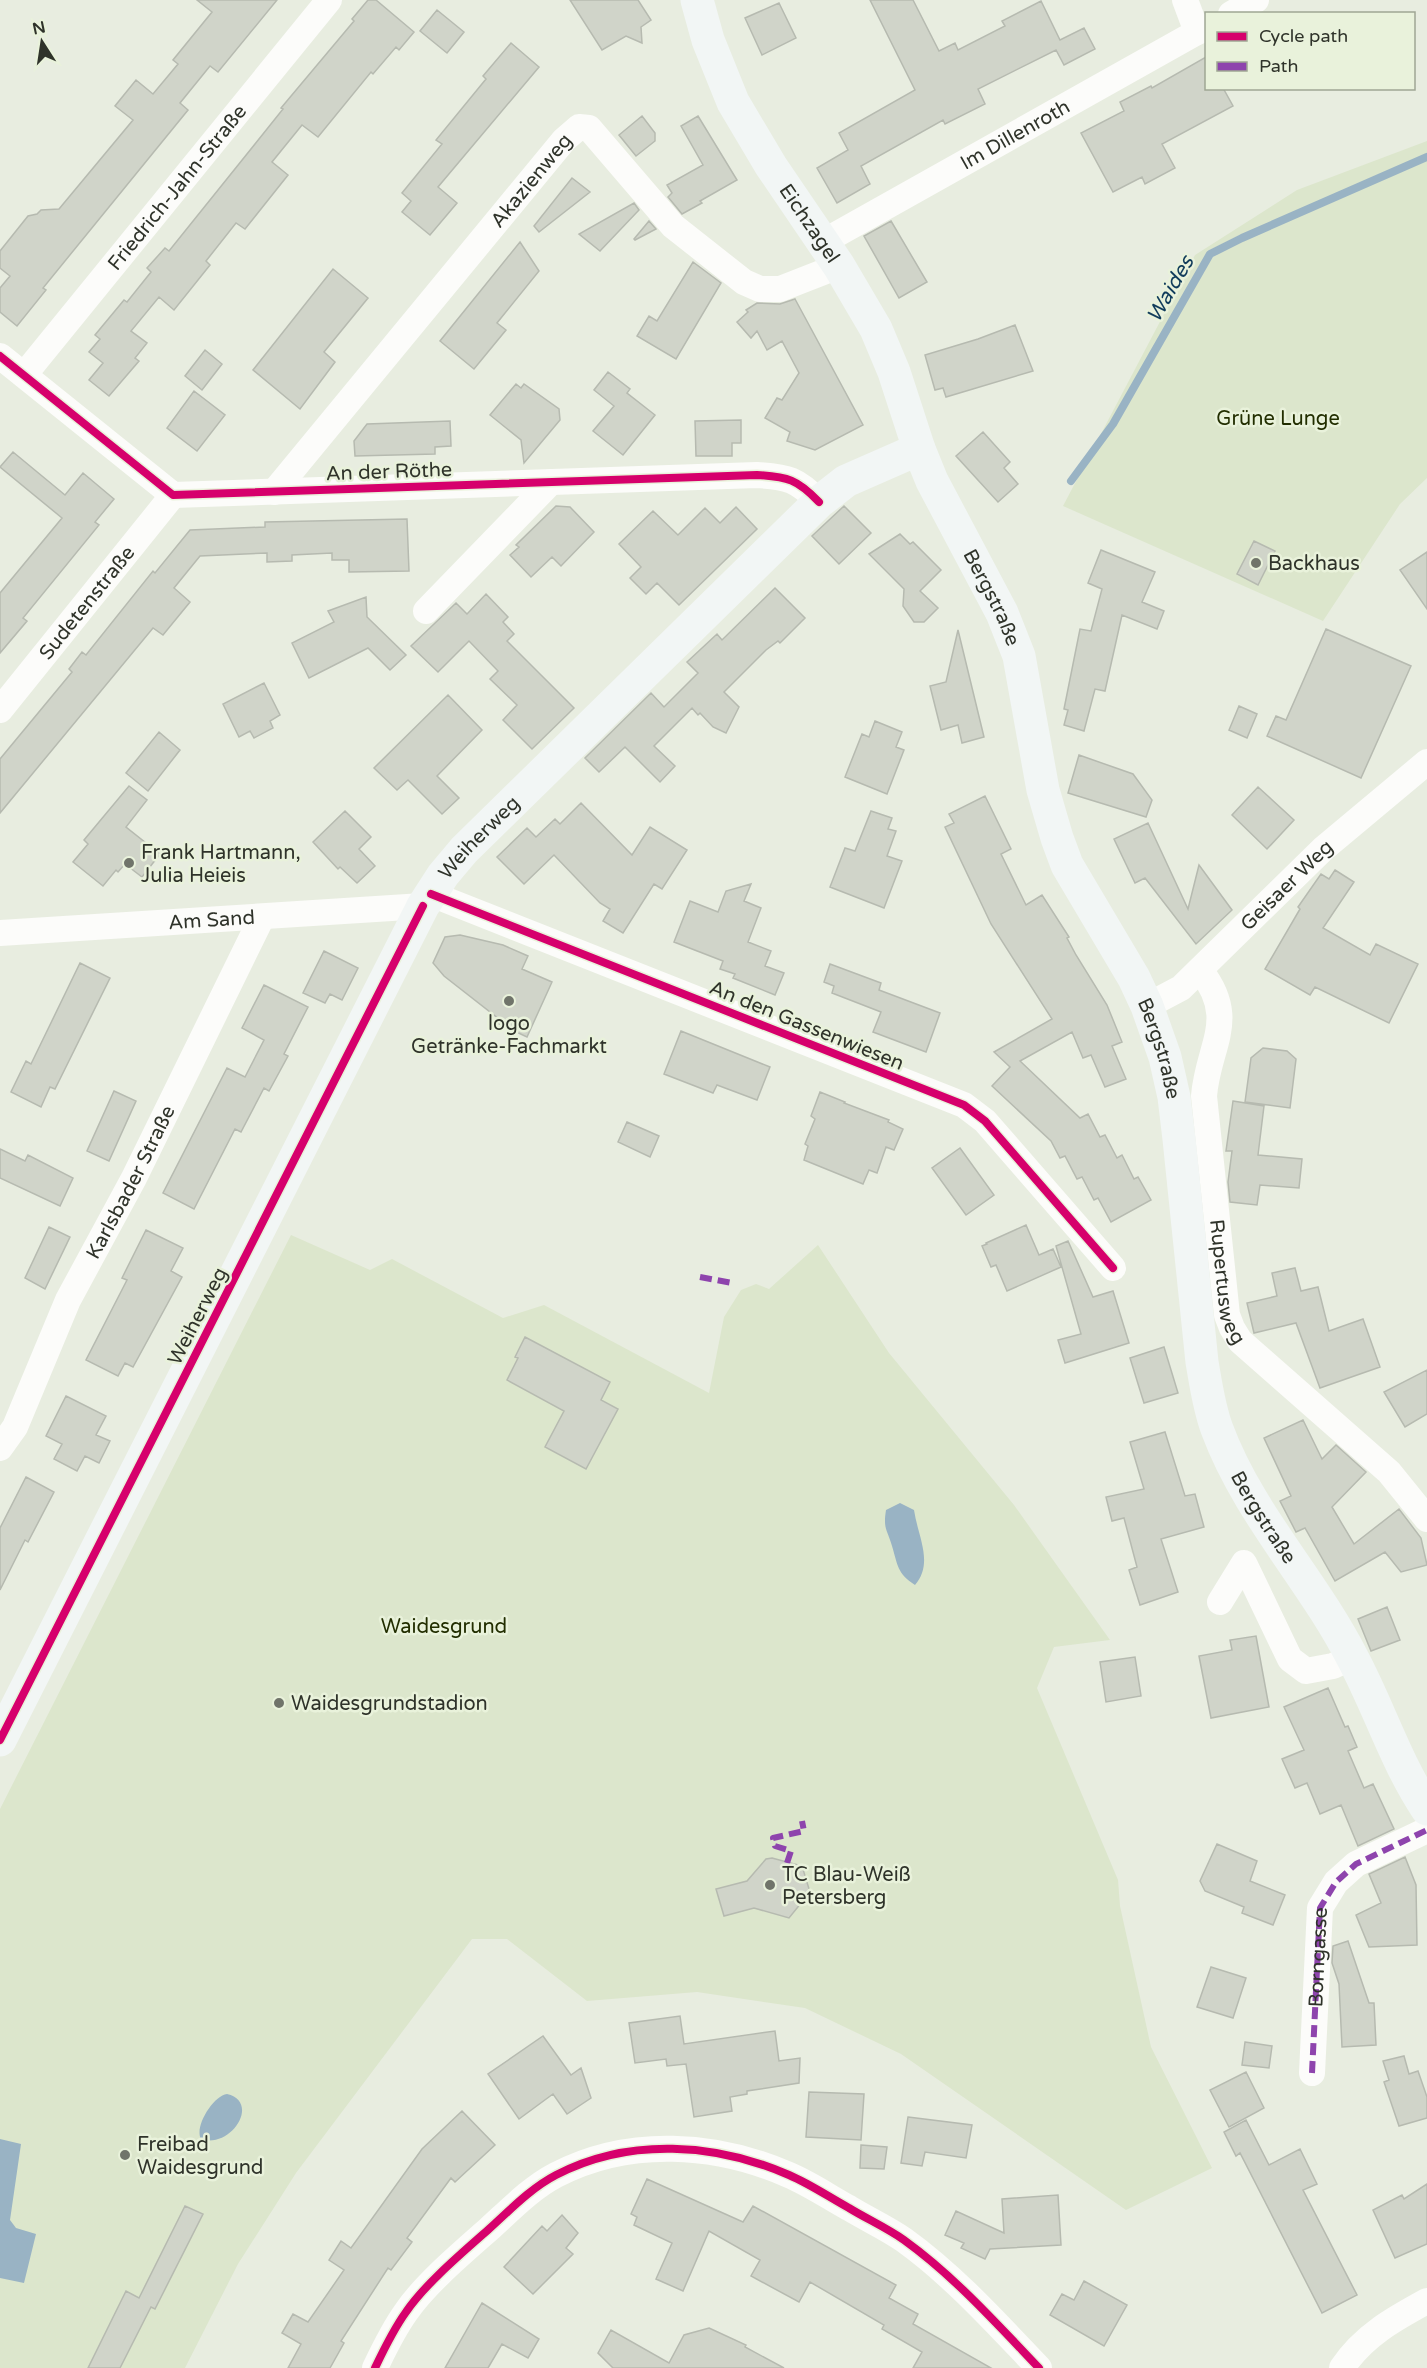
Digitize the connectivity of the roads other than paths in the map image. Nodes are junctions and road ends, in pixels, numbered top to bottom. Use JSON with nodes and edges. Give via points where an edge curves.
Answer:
{"nodes":[{"id":1,"x":329,"y":0,"type":"edge"},
{"id":2,"x":697,"y":0,"type":"edge"},
{"id":3,"x":1185,"y":0,"type":"edge"},
{"id":4,"x":1256,"y":0,"type":"edge"},
{"id":5,"x":1235,"y":12,"type":"edge"},
{"id":6,"x":1202,"y":30,"type":"edge"},
{"id":7,"x":831,"y":254,"type":"junction"},
{"id":8,"x":0,"y":356,"type":"edge"},
{"id":9,"x":24,"y":375,"type":"junction"},
{"id":10,"x":919,"y":449,"type":"junction"},
{"id":11,"x":551,"y":482,"type":"junction"},
{"id":12,"x":274,"y":492,"type":"junction"},
{"id":13,"x":173,"y":495,"type":"junction"},
{"id":14,"x":819,"y":502,"type":"junction"},
{"id":15,"x":426,"y":611,"type":"dead end"},
{"id":16,"x":0,"y":710,"type":"edge"},
{"id":17,"x":1427,"y":762,"type":"edge"},
{"id":18,"x":427,"y":900,"type":"junction"},
{"id":19,"x":262,"y":917,"type":"junction"},
{"id":20,"x":0,"y":933,"type":"edge"},
{"id":21,"x":1200,"y":970,"type":"junction"},
{"id":22,"x":1147,"y":1006,"type":"junction"},
{"id":23,"x":1113,"y":1268,"type":"dead end"},
{"id":24,"x":0,"y":1448,"type":"edge"},
{"id":25,"x":1427,"y":1519,"type":"edge"},
{"id":26,"x":1220,"y":1602,"type":"dead end"},
{"id":27,"x":1352,"y":1657,"type":"junction"},
{"id":28,"x":0,"y":1740,"type":"edge"},
{"id":29,"x":1427,"y":1809,"type":"edge"},
{"id":30,"x":1427,"y":1830,"type":"edge"},
{"id":31,"x":1312,"y":2073,"type":"dead end"},
{"id":32,"x":1427,"y":2301,"type":"edge"},
{"id":33,"x":375,"y":2368,"type":"edge"},
{"id":34,"x":1039,"y":2368,"type":"edge"},
{"id":35,"x":1342,"y":2368,"type":"edge"}],
"edges":[{"from":1,"to":9,"type":"street","name":"Friedrich-Jahn-Straße"},
{"from":2,"to":7,"type":"main road","name":"Eichzagel","via":[[733,102]]},
{"from":3,"to":6,"type":"street"},
{"from":4,"to":5,"type":"street"},
{"from":6,"to":7,"type":"street","name":"Im Dillenroth"},
{"from":7,"to":10,"type":"main road","name":"Eichzagel","via":[[876,329]]},
{"from":7,"to":12,"type":"street","name":"Akazienweg","via":[[803,282],[780,289],[760,289],[744,282],[679,231],[589,128],[579,127],[564,140]]},
{"from":8,"to":9,"type":"street"},
{"from":9,"to":13,"type":"street"},
{"from":10,"to":14,"type":"main road","name":"Weiherweg","via":[[846,481]]},
{"from":10,"to":22,"type":"main road","name":"Bergstraße","via":[[1002,613],[1019,656],[1043,790],[1067,865]]},
{"from":11,"to":12,"type":"street","name":"An der Röthe"},
{"from":11,"to":14,"type":"street","name":"An der Röthe","via":[[757,475],[797,481]]},
{"from":11,"to":15,"type":"street"},
{"from":12,"to":13,"type":"street","name":"An der Röthe"},
{"from":13,"to":16,"type":"street","name":"Sudetenstraße"},
{"from":14,"to":18,"type":"main road","name":"Weiherweg","via":[[464,850]]},
{"from":17,"to":21,"type":"street","name":"Geisaer Weg","via":[[1323,849]]},
{"from":18,"to":19,"type":"street","name":"Am Sand"},
{"from":18,"to":23,"type":"street","name":"An den Gassenwiesen","via":[[964,1105],[985,1121]]},
{"from":18,"to":28,"type":"main road","name":"Weiherweg"},
{"from":19,"to":20,"type":"street","name":"Am Sand"},
{"from":19,"to":24,"type":"street","name":"Karlsbader Straße","via":[[134,1178],[68,1300],[15,1427]]},
{"from":21,"to":22,"type":"street","name":"Geisaer Weg","via":[[1181,988]]},
{"from":21,"to":25,"type":"street","name":"Rupertusweg","via":[[1220,1009],[1219,1037],[1209,1064],[1204,1096],[1227,1315],[1232,1328],[1240,1341],[1389,1472]]},
{"from":22,"to":27,"type":"main road","name":"Bergstraße","via":[[1174,1098],[1202,1362],[1217,1429],[1260,1515]]},
{"from":26,"to":27,"type":"street","via":[[1244,1563],[1290,1659],[1306,1671],[1333,1666]]},
{"from":27,"to":29,"type":"main road","name":"Bergstraße","via":[[1395,1753]]},
{"from":30,"to":31,"type":"street","name":"Borngasse","via":[[1356,1864],[1336,1882],[1320,1908]]},
{"from":32,"to":35,"type":"street","via":[[1366,2339]]},
{"from":33,"to":34,"type":"street","via":[[407,2310],[529,2193],[586,2161],[648,2149],[740,2156],[801,2181],[903,2240],[962,2289]]}]}
